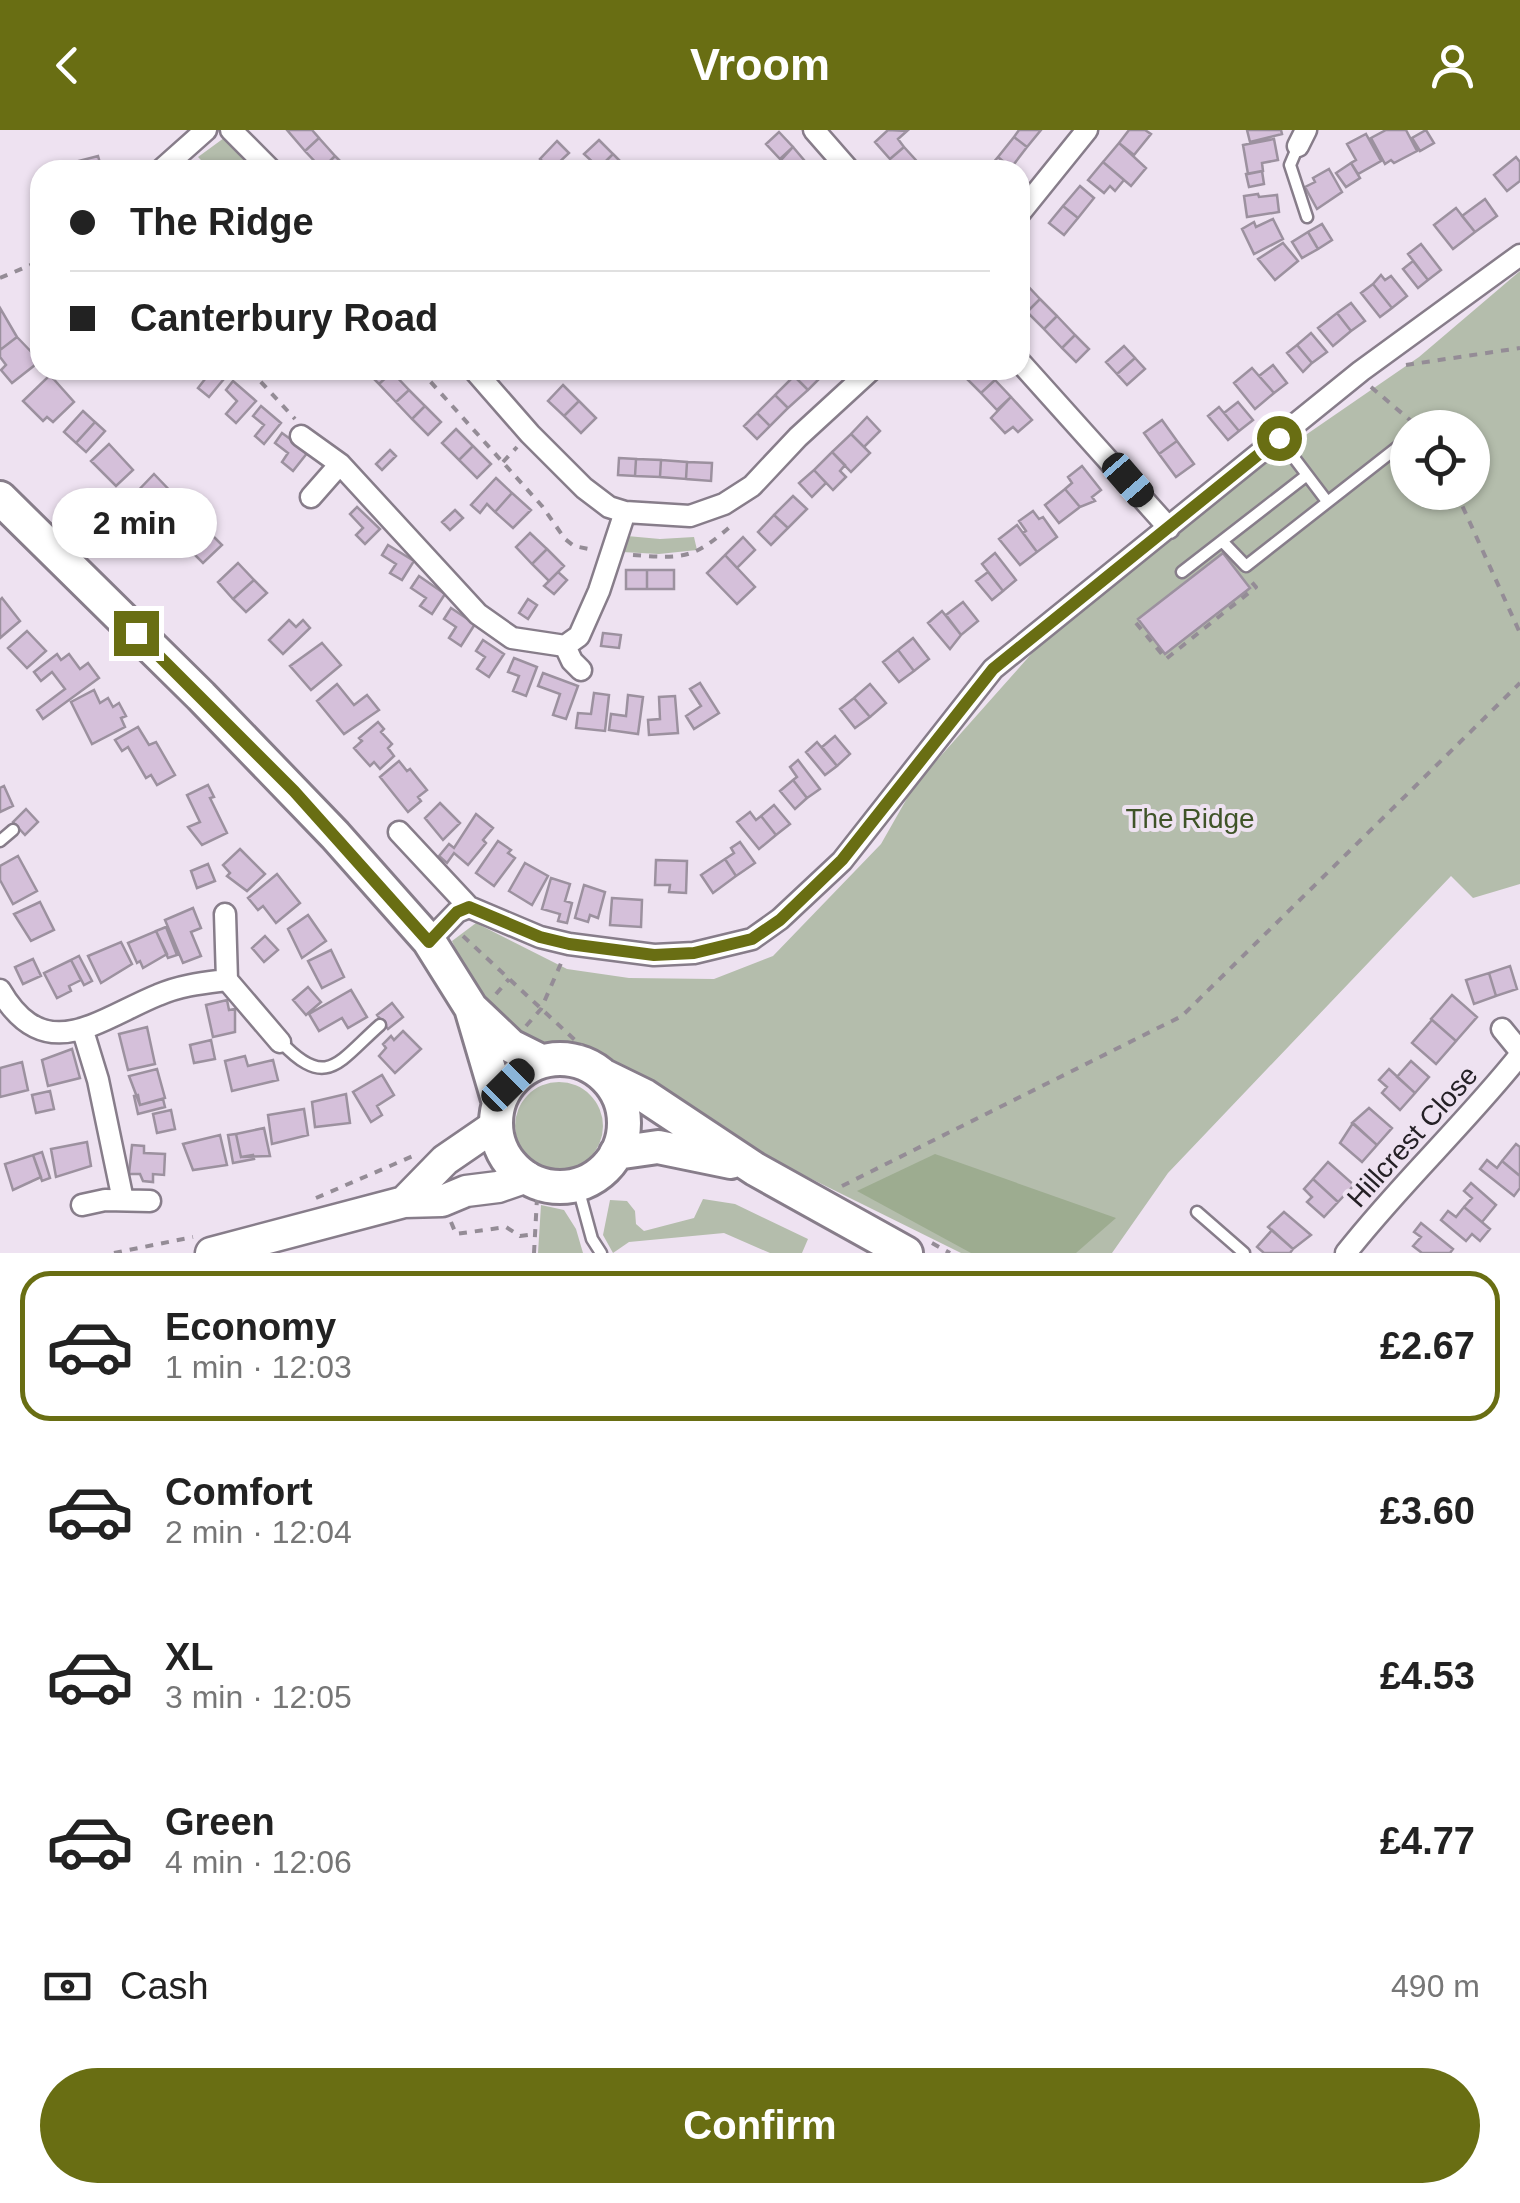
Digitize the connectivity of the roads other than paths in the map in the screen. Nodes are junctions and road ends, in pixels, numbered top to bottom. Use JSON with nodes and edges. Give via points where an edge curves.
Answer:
{"nodes":[{"id":1,"x":206,"y":130,"type":"edge"},
{"id":2,"x":230,"y":130,"type":"edge"},
{"id":3,"x":814,"y":130,"type":"edge"},
{"id":4,"x":1086,"y":130,"type":"edge"},
{"id":5,"x":1302,"y":138,"type":"edge"},
{"id":6,"x":172,"y":160,"type":"edge"},
{"id":7,"x":262,"y":160,"type":"edge"},
{"id":8,"x":840,"y":160,"type":"edge"},
{"id":9,"x":1030,"y":200,"type":"edge"},
{"id":10,"x":1307,"y":216,"type":"dead end"},
{"id":11,"x":1520,"y":255,"type":"edge"},
{"id":12,"x":1030,"y":373,"type":"edge"},
{"id":13,"x":483,"y":380,"type":"edge"},
{"id":14,"x":860,"y":380,"type":"edge"},
{"id":15,"x":301,"y":436,"type":"road end"},
{"id":16,"x":1279,"y":438,"type":"junction"},
{"id":17,"x":1390,"y":452,"type":"edge"},
{"id":18,"x":340,"y":464,"type":"junction"},
{"id":19,"x":1308,"y":475,"type":"junction"},
{"id":20,"x":312,"y":497,"type":"dead end"},
{"id":21,"x":0,"y":498,"type":"edge"},
{"id":22,"x":1326,"y":500,"type":"junction"},
{"id":23,"x":625,"y":512,"type":"junction"},
{"id":24,"x":1169,"y":528,"type":"junction"},
{"id":25,"x":1222,"y":541,"type":"junction"},
{"id":26,"x":1182,"y":572,"type":"dead end"},
{"id":27,"x":564,"y":646,"type":"junction"},
{"id":28,"x":581,"y":670,"type":"dead end"},
{"id":29,"x":13,"y":830,"type":"dead end"},
{"id":30,"x":399,"y":832,"type":"dead end"},
{"id":31,"x":0,"y":841,"type":"edge"},
{"id":32,"x":469,"y":907,"type":"junction"},
{"id":33,"x":224,"y":914,"type":"dead end"},
{"id":34,"x":438,"y":931,"type":"junction"},
{"id":35,"x":227,"y":980,"type":"junction"},
{"id":36,"x":0,"y":990,"type":"edge"},
{"id":37,"x":478,"y":1007,"type":"junction"},
{"id":38,"x":380,"y":1025,"type":"dead end"},
{"id":39,"x":1502,"y":1029,"type":"dead end"},
{"id":40,"x":83,"y":1031,"type":"junction"},
{"id":41,"x":280,"y":1042,"type":"joint"},
{"id":42,"x":1520,"y":1053,"type":"edge"},
{"id":43,"x":541,"y":1061,"type":"junction"},
{"id":44,"x":603,"y":1075,"type":"junction"},
{"id":45,"x":497,"y":1114,"type":"junction"},
{"id":46,"x":616,"y":1153,"type":"junction"},
{"id":47,"x":755,"y":1169,"type":"junction"},
{"id":48,"x":532,"y":1180,"type":"junction"},
{"id":49,"x":576,"y":1184,"type":"junction"},
{"id":50,"x":123,"y":1200,"type":"junction"},
{"id":51,"x":150,"y":1201,"type":"dead end"},
{"id":52,"x":404,"y":1202,"type":"junction"},
{"id":53,"x":82,"y":1206,"type":"dead end"},
{"id":54,"x":1197,"y":1212,"type":"dead end"},
{"id":55,"x":203,"y":1245,"type":"edge"},
{"id":56,"x":601,"y":1253,"type":"edge"},
{"id":57,"x":906,"y":1253,"type":"edge"},
{"id":58,"x":1244,"y":1253,"type":"edge"},
{"id":59,"x":1346,"y":1253,"type":"edge"}],
"edges":[{"from":1,"to":6,"type":"street"},
{"from":2,"to":7,"type":"street"},
{"from":3,"to":8,"type":"street"},
{"from":4,"to":9,"type":"street"},
{"from":5,"to":10,"type":"lane","via":[[1290,165]]},
{"from":11,"to":16,"type":"street"},
{"from":12,"to":24,"type":"street"},
{"from":13,"to":23,"type":"street","via":[[584,488]]},
{"from":14,"to":23,"type":"street","via":[[752,486],[724,504],[690,516]]},
{"from":15,"to":18,"type":"street"},
{"from":16,"to":19,"type":"lane"},
{"from":16,"to":24,"type":"street"},
{"from":17,"to":22,"type":"lane"},
{"from":18,"to":20,"type":"street"},
{"from":18,"to":27,"type":"street","via":[[478,614],[512,638]]},
{"from":19,"to":22,"type":"lane"},
{"from":19,"to":25,"type":"lane"},
{"from":21,"to":34,"type":"highway"},
{"from":22,"to":25,"type":"lane","via":[[1246,566]]},
{"from":23,"to":27,"type":"street","via":[[579,636]]},
{"from":24,"to":32,"type":"street","via":[[993,669],[842,860],[752,939],[654,955],[540,937]]},
{"from":25,"to":26,"type":"lane"},
{"from":27,"to":28,"type":"street"},
{"from":29,"to":31,"type":"lane"},
{"from":30,"to":32,"type":"street"},
{"from":32,"to":34,"type":"street"},
{"from":33,"to":35,"type":"street"},
{"from":34,"to":37,"type":"highway"},
{"from":35,"to":40,"type":"street","via":[[185,985]]},
{"from":35,"to":41,"type":"street"},
{"from":36,"to":40,"type":"street","via":[[26,1022],[52,1032]]},
{"from":37,"to":43,"type":"highway","via":[[511,1046]]},
{"from":37,"to":45,"type":"highway"},
{"from":38,"to":41,"type":"lane","via":[[327,1067],[301,1063]]},
{"from":39,"to":42,"type":"street","name":"Hillcrest Close"},
{"from":40,"to":50,"type":"street"},
{"from":42,"to":59,"type":"street","name":"Hillcrest Close"},
{"from":43,"to":44,"type":"highway","via":[[562,1058]]},
{"from":43,"to":45,"type":"highway","via":[[508,1085]]},
{"from":44,"to":46,"type":"highway","via":[[623,1112]]},
{"from":44,"to":47,"type":"highway"},
{"from":45,"to":48,"type":"highway","via":[[500,1146]]},
{"from":45,"to":52,"type":"main road"},
{"from":46,"to":47,"type":"highway","via":[[658,1147]]},
{"from":46,"to":49,"type":"highway"},
{"from":47,"to":57,"type":"highway"},
{"from":48,"to":49,"type":"highway"},
{"from":48,"to":52,"type":"main road","via":[[442,1201]]},
{"from":49,"to":56,"type":"lane"},
{"from":50,"to":51,"type":"street"},
{"from":50,"to":53,"type":"street"},
{"from":52,"to":55,"type":"main road"},
{"from":54,"to":58,"type":"lane"}]}
